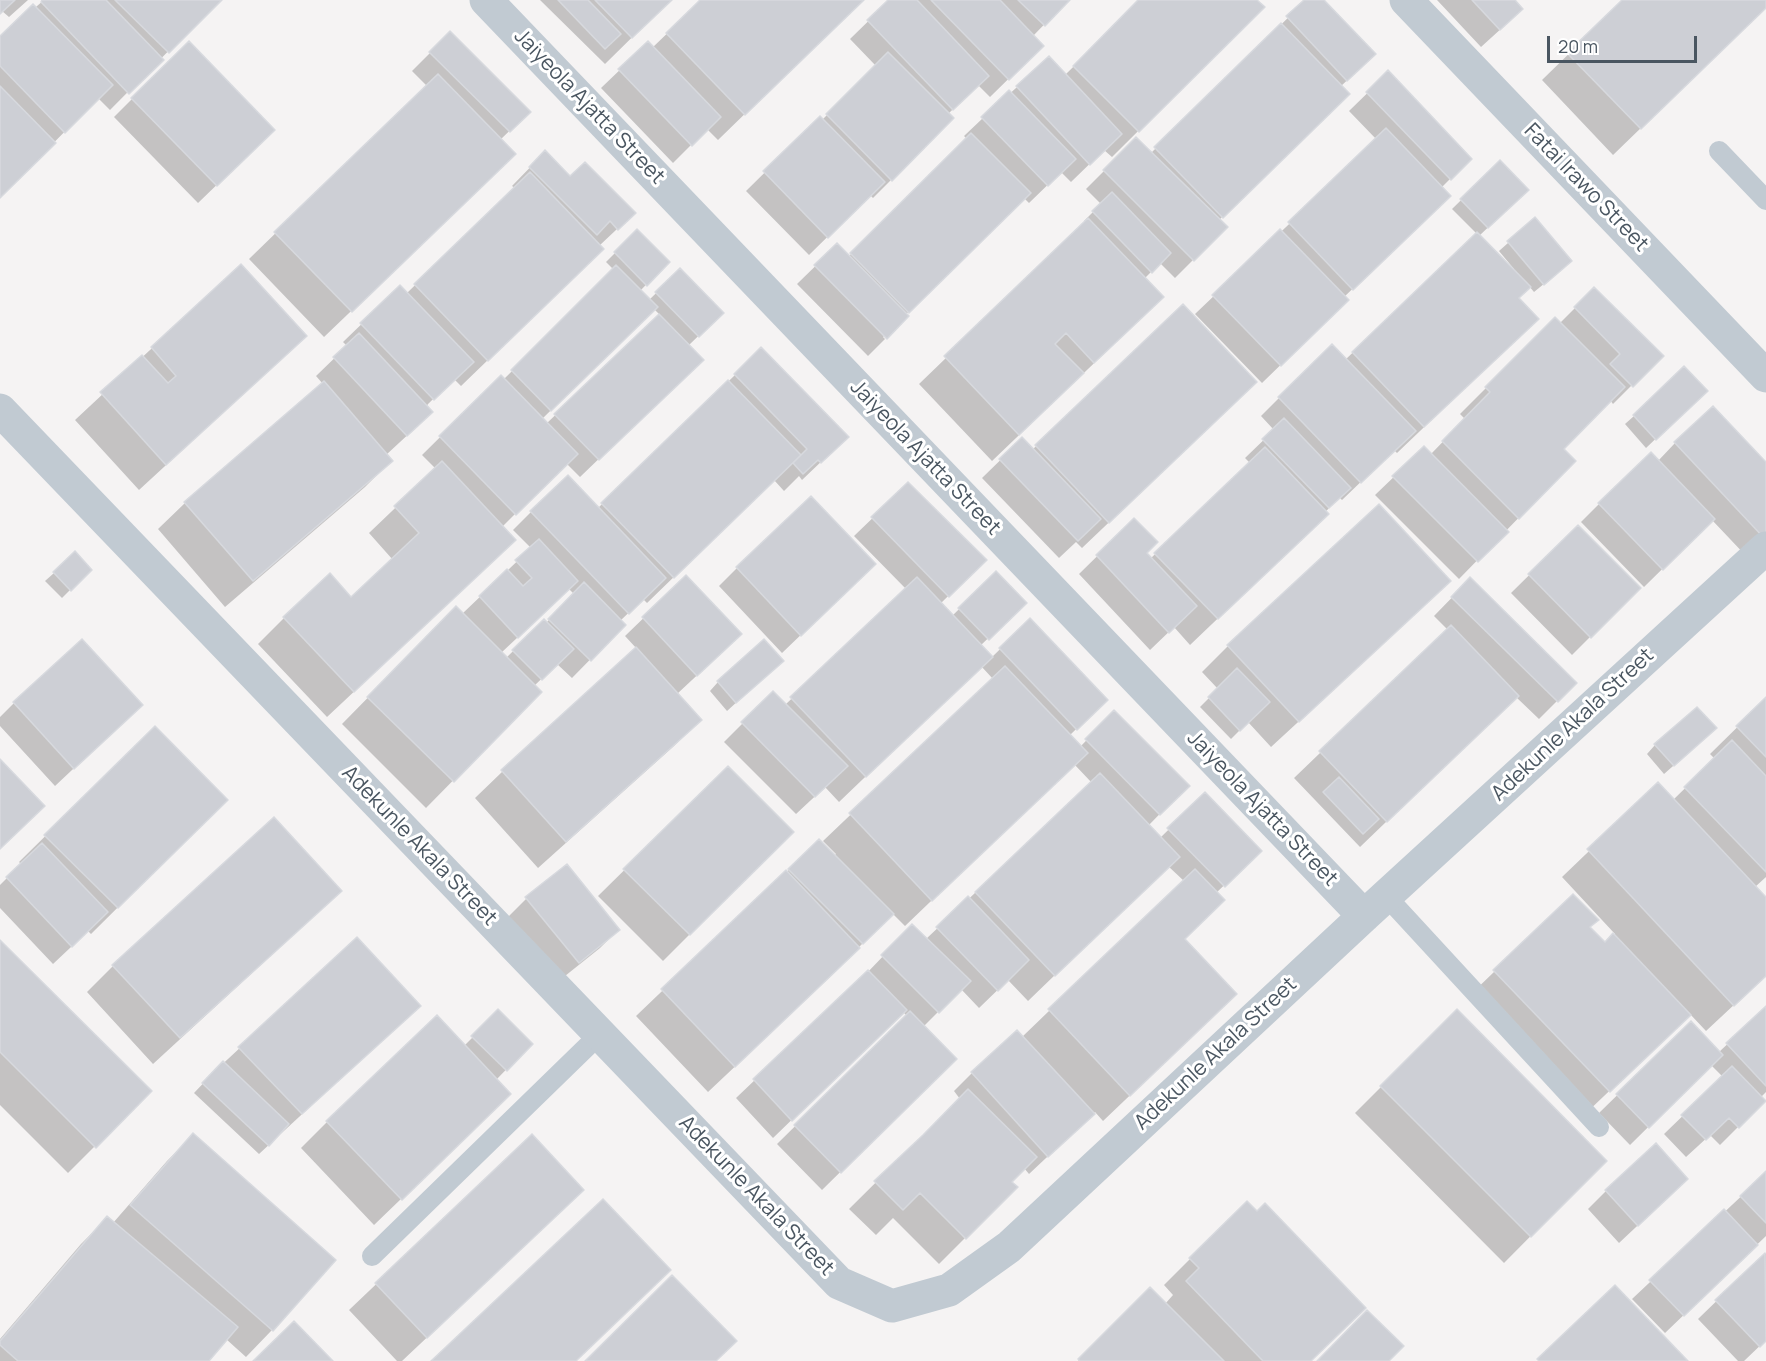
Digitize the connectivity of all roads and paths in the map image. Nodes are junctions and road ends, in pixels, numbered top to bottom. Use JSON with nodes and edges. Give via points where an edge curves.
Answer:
{"nodes":[{"id":1,"x":486,"y":0,"type":"edge"},
{"id":2,"x":1406,"y":0,"type":"edge"},
{"id":3,"x":1719,"y":151,"type":"dead end"},
{"id":4,"x":1766,"y":200,"type":"edge"},
{"id":5,"x":1766,"y":376,"type":"edge"},
{"id":6,"x":0,"y":410,"type":"edge"},
{"id":7,"x":1766,"y":548,"type":"edge"},
{"id":8,"x":1375,"y":906,"type":"junction"},
{"id":9,"x":600,"y":1034,"type":"junction"},
{"id":10,"x":1599,"y":1127,"type":"dead end"},
{"id":11,"x":372,"y":1256,"type":"dead end"}],
"edges":[{"from":1,"to":8,"type":"street","name":"Jaiyeola Ajatta Street"},
{"from":2,"to":5,"type":"street","name":"Fatai Irawo Street"},
{"from":3,"to":4,"type":"lane"},
{"from":6,"to":9,"type":"street","name":"Adekunle Akala Street"},
{"from":7,"to":8,"type":"street","name":"Adekunle Akala Street"},
{"from":8,"to":9,"type":"street","name":"Adekunle Akala Street","via":[[1009,1247],[949,1290],[892,1306],[839,1283]]},
{"from":8,"to":10,"type":"lane"},
{"from":9,"to":11,"type":"lane"}]}
